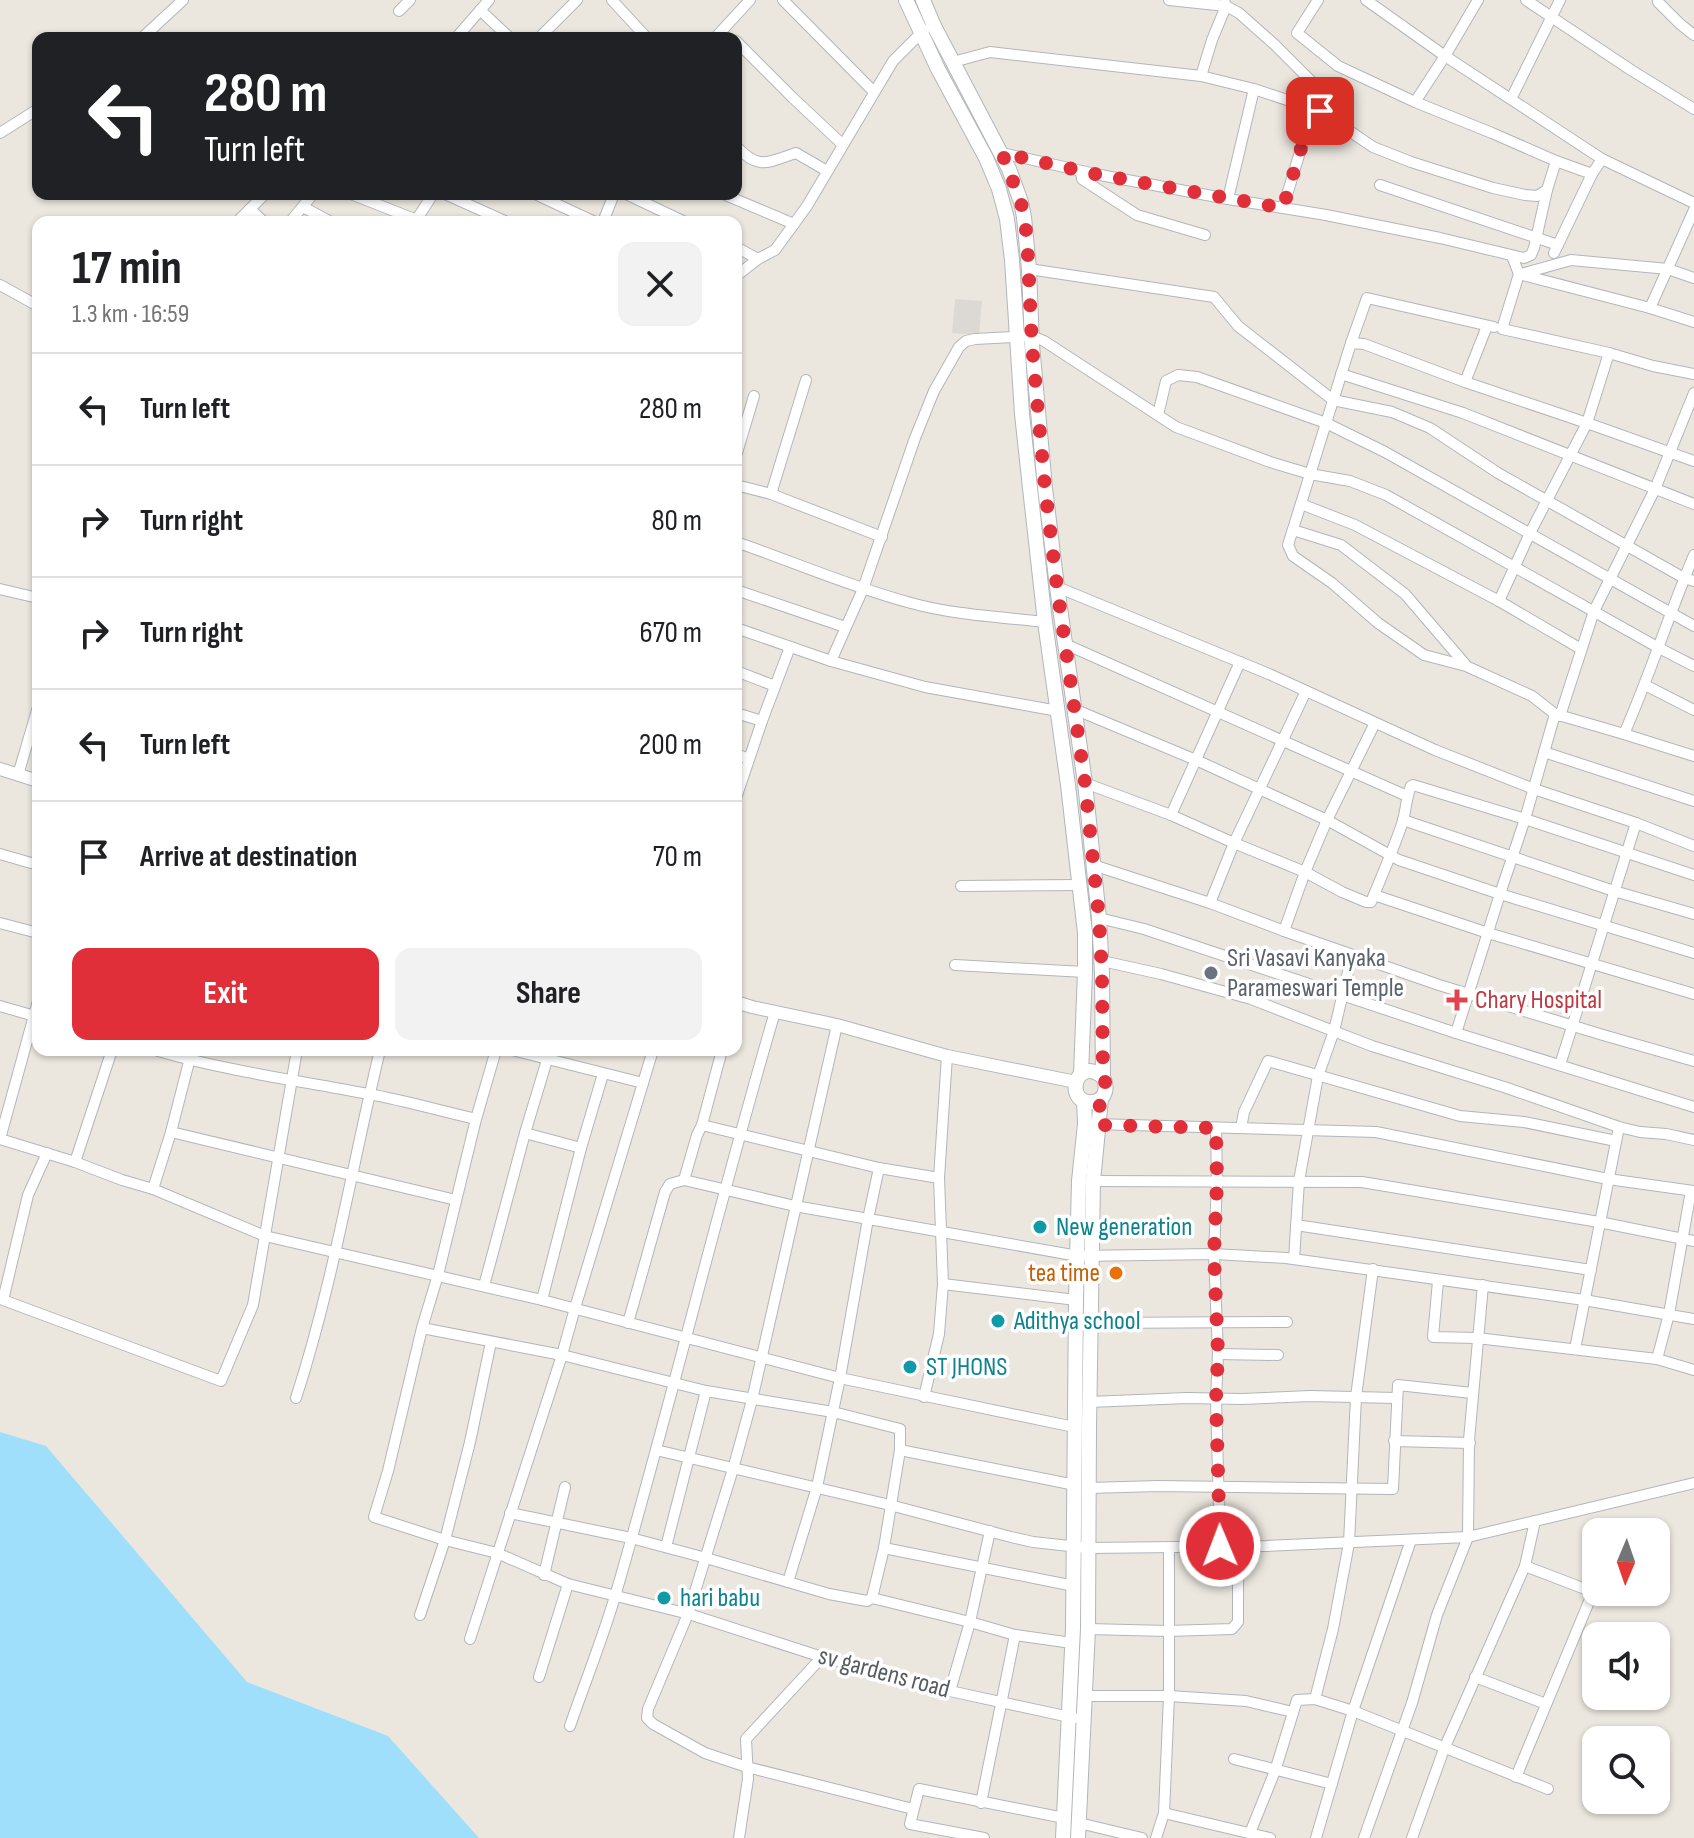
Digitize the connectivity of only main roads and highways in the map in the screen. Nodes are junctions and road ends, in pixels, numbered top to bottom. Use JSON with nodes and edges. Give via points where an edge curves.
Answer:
{"nodes":[{"id":1,"x":906,"y":0,"type":"edge"},
{"id":2,"x":923,"y":0,"type":"edge"},
{"id":3,"x":927,"y":29,"type":"junction"},
{"id":4,"x":1103,"y":1077,"type":"junction"},
{"id":5,"x":1078,"y":1078,"type":"junction"},
{"id":6,"x":1101,"y":1099,"type":"junction"},
{"id":7,"x":1084,"y":1101,"type":"junction"},
{"id":8,"x":1092,"y":1124,"type":"junction"},
{"id":9,"x":1085,"y":1257,"type":"junction"},
{"id":10,"x":1082,"y":1486,"type":"junction"},
{"id":11,"x":1081,"y":1548,"type":"junction"},
{"id":12,"x":1076,"y":1718,"type":"junction"},
{"id":13,"x":1078,"y":1830,"type":"edge"},
{"id":14,"x":1063,"y":1838,"type":"edge"}],
"edges":[{"from":1,"to":3,"type":"main road"},
{"from":2,"to":3,"type":"main road"},
{"from":3,"to":4,"type":"main road","via":[[953,62],[1002,153],[1026,227],[1045,488],[1099,918]]},
{"from":3,"to":5,"type":"main road","via":[[938,69],[986,158],[1005,206],[1022,414],[1085,933]]},
{"from":4,"to":5,"type":"main road","via":[[1090,1071]]},
{"from":4,"to":6,"type":"main road","via":[[1106,1091]]},
{"from":5,"to":7,"type":"main road","via":[[1076,1092]]},
{"from":6,"to":7,"type":"main road"},
{"from":6,"to":8,"type":"main road"},
{"from":7,"to":8,"type":"main road"},
{"from":8,"to":9,"type":"main road"},
{"from":8,"to":9,"type":"main road","via":[[1079,1181]]},
{"from":9,"to":10,"type":"main road","via":[[1091,1323]]},
{"from":9,"to":10,"type":"main road","via":[[1076,1300],[1074,1427]]},
{"from":10,"to":11,"type":"main road"},
{"from":11,"to":12,"type":"main road","via":[[1072,1643]]},
{"from":11,"to":12,"type":"main road","via":[[1088,1629],[1086,1696]]},
{"from":12,"to":13,"type":"main road"},
{"from":12,"to":14,"type":"main road"}]}
